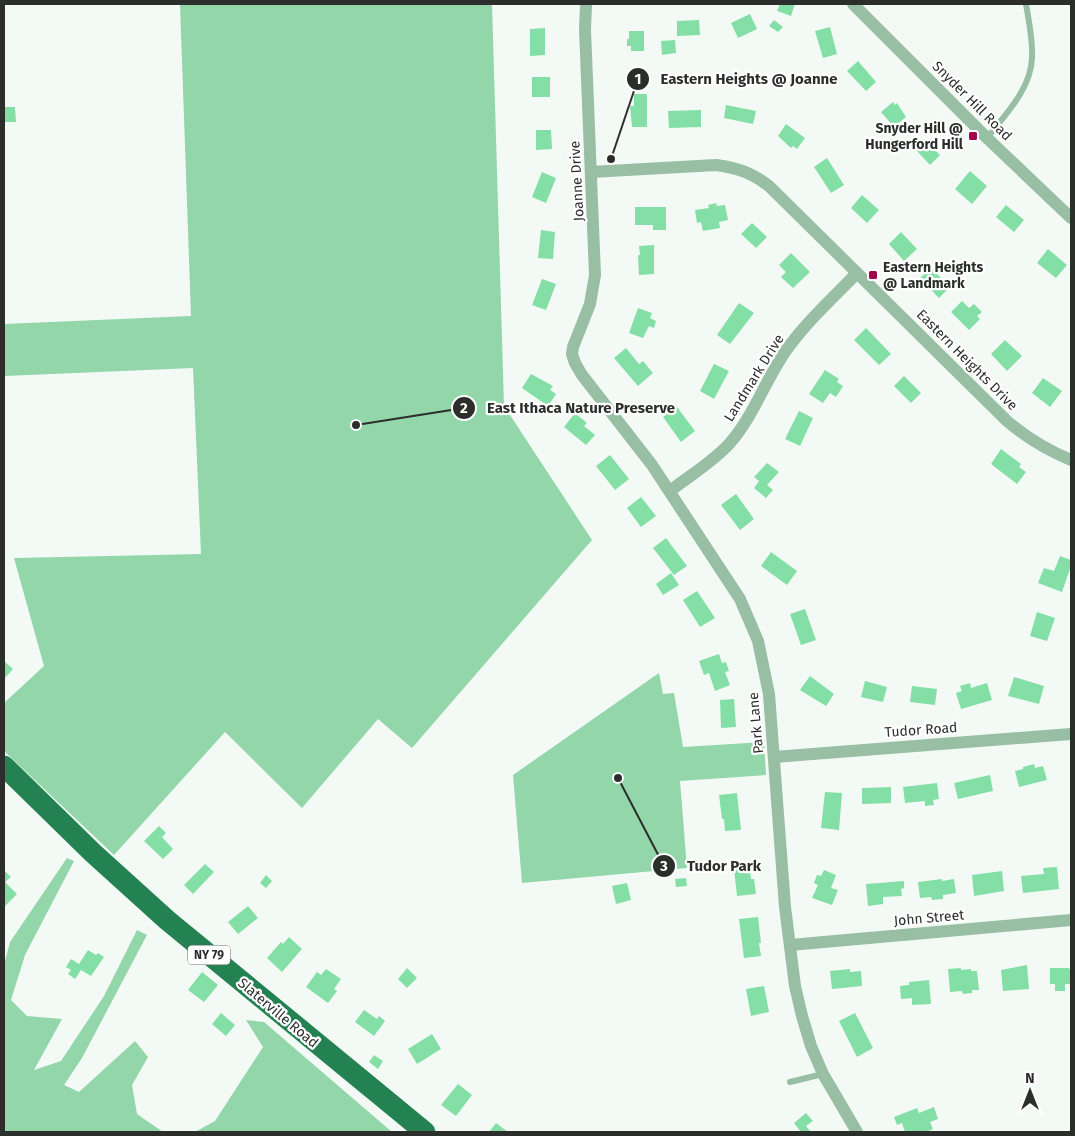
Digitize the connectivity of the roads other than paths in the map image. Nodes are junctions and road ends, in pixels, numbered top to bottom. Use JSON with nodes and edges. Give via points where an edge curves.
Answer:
{"nodes":[{"id":1,"x":586,"y":4,"type":"edge"},
{"id":2,"x":853,"y":4,"type":"edge"},
{"id":3,"x":1026,"y":4,"type":"edge"},
{"id":4,"x":986,"y":138,"type":"junction"},
{"id":5,"x":591,"y":172,"type":"junction"},
{"id":6,"x":1071,"y":218,"type":"edge"},
{"id":7,"x":857,"y":273,"type":"junction"},
{"id":8,"x":572,"y":354,"type":"joint"},
{"id":9,"x":1071,"y":460,"type":"edge"},
{"id":10,"x":670,"y":491,"type":"junction"},
{"id":11,"x":1071,"y":734,"type":"edge"},
{"id":12,"x":774,"y":757,"type":"junction"},
{"id":13,"x":4,"y":766,"type":"edge"},
{"id":14,"x":1071,"y":920,"type":"edge"},
{"id":15,"x":790,"y":945,"type":"junction"},
{"id":16,"x":823,"y":1074,"type":"junction"},
{"id":17,"x":790,"y":1082,"type":"dead end"},
{"id":18,"x":425,"y":1132,"type":"edge"},
{"id":19,"x":857,"y":1132,"type":"edge"}],
"edges":[{"from":1,"to":5,"type":"street","name":"Joanne Drive","via":[[584,30]]},
{"from":2,"to":4,"type":"street","name":"Snyder Hill Road"},
{"from":3,"to":4,"type":"lane","via":[[1032,44],[1029,76],[1022,92]]},
{"from":4,"to":6,"type":"street","name":"Snyder Hill Road"},
{"from":5,"to":7,"type":"street","name":"Eastern Heights Drive","via":[[716,166],[746,171],[770,187]]},
{"from":5,"to":8,"type":"street","name":"Joanne Drive","via":[[595,253],[593,292]]},
{"from":7,"to":9,"type":"street","name":"Eastern Heights Drive","via":[[1007,421],[1036,444]]},
{"from":7,"to":10,"type":"street","name":"Landmark Drive","via":[[804,327],[786,351],[729,444]]},
{"from":8,"to":10,"type":"street","name":"Park Lane","via":[[582,375]]},
{"from":10,"to":12,"type":"street","name":"Park Lane","via":[[740,599],[750,620],[764,663]]},
{"from":11,"to":12,"type":"street","name":"Tudor Road"},
{"from":12,"to":15,"type":"street","name":"Park Lane"},
{"from":13,"to":18,"type":"highway","name":"Slaterville Road","number":"NY 79","via":[[167,920]]},
{"from":14,"to":15,"type":"street","name":"John Street"},
{"from":15,"to":16,"type":"street","name":"Park Lane","via":[[802,1016],[810,1046]]},
{"from":16,"to":17,"type":"lane"},
{"from":16,"to":19,"type":"street","name":"Park Lane"}]}
